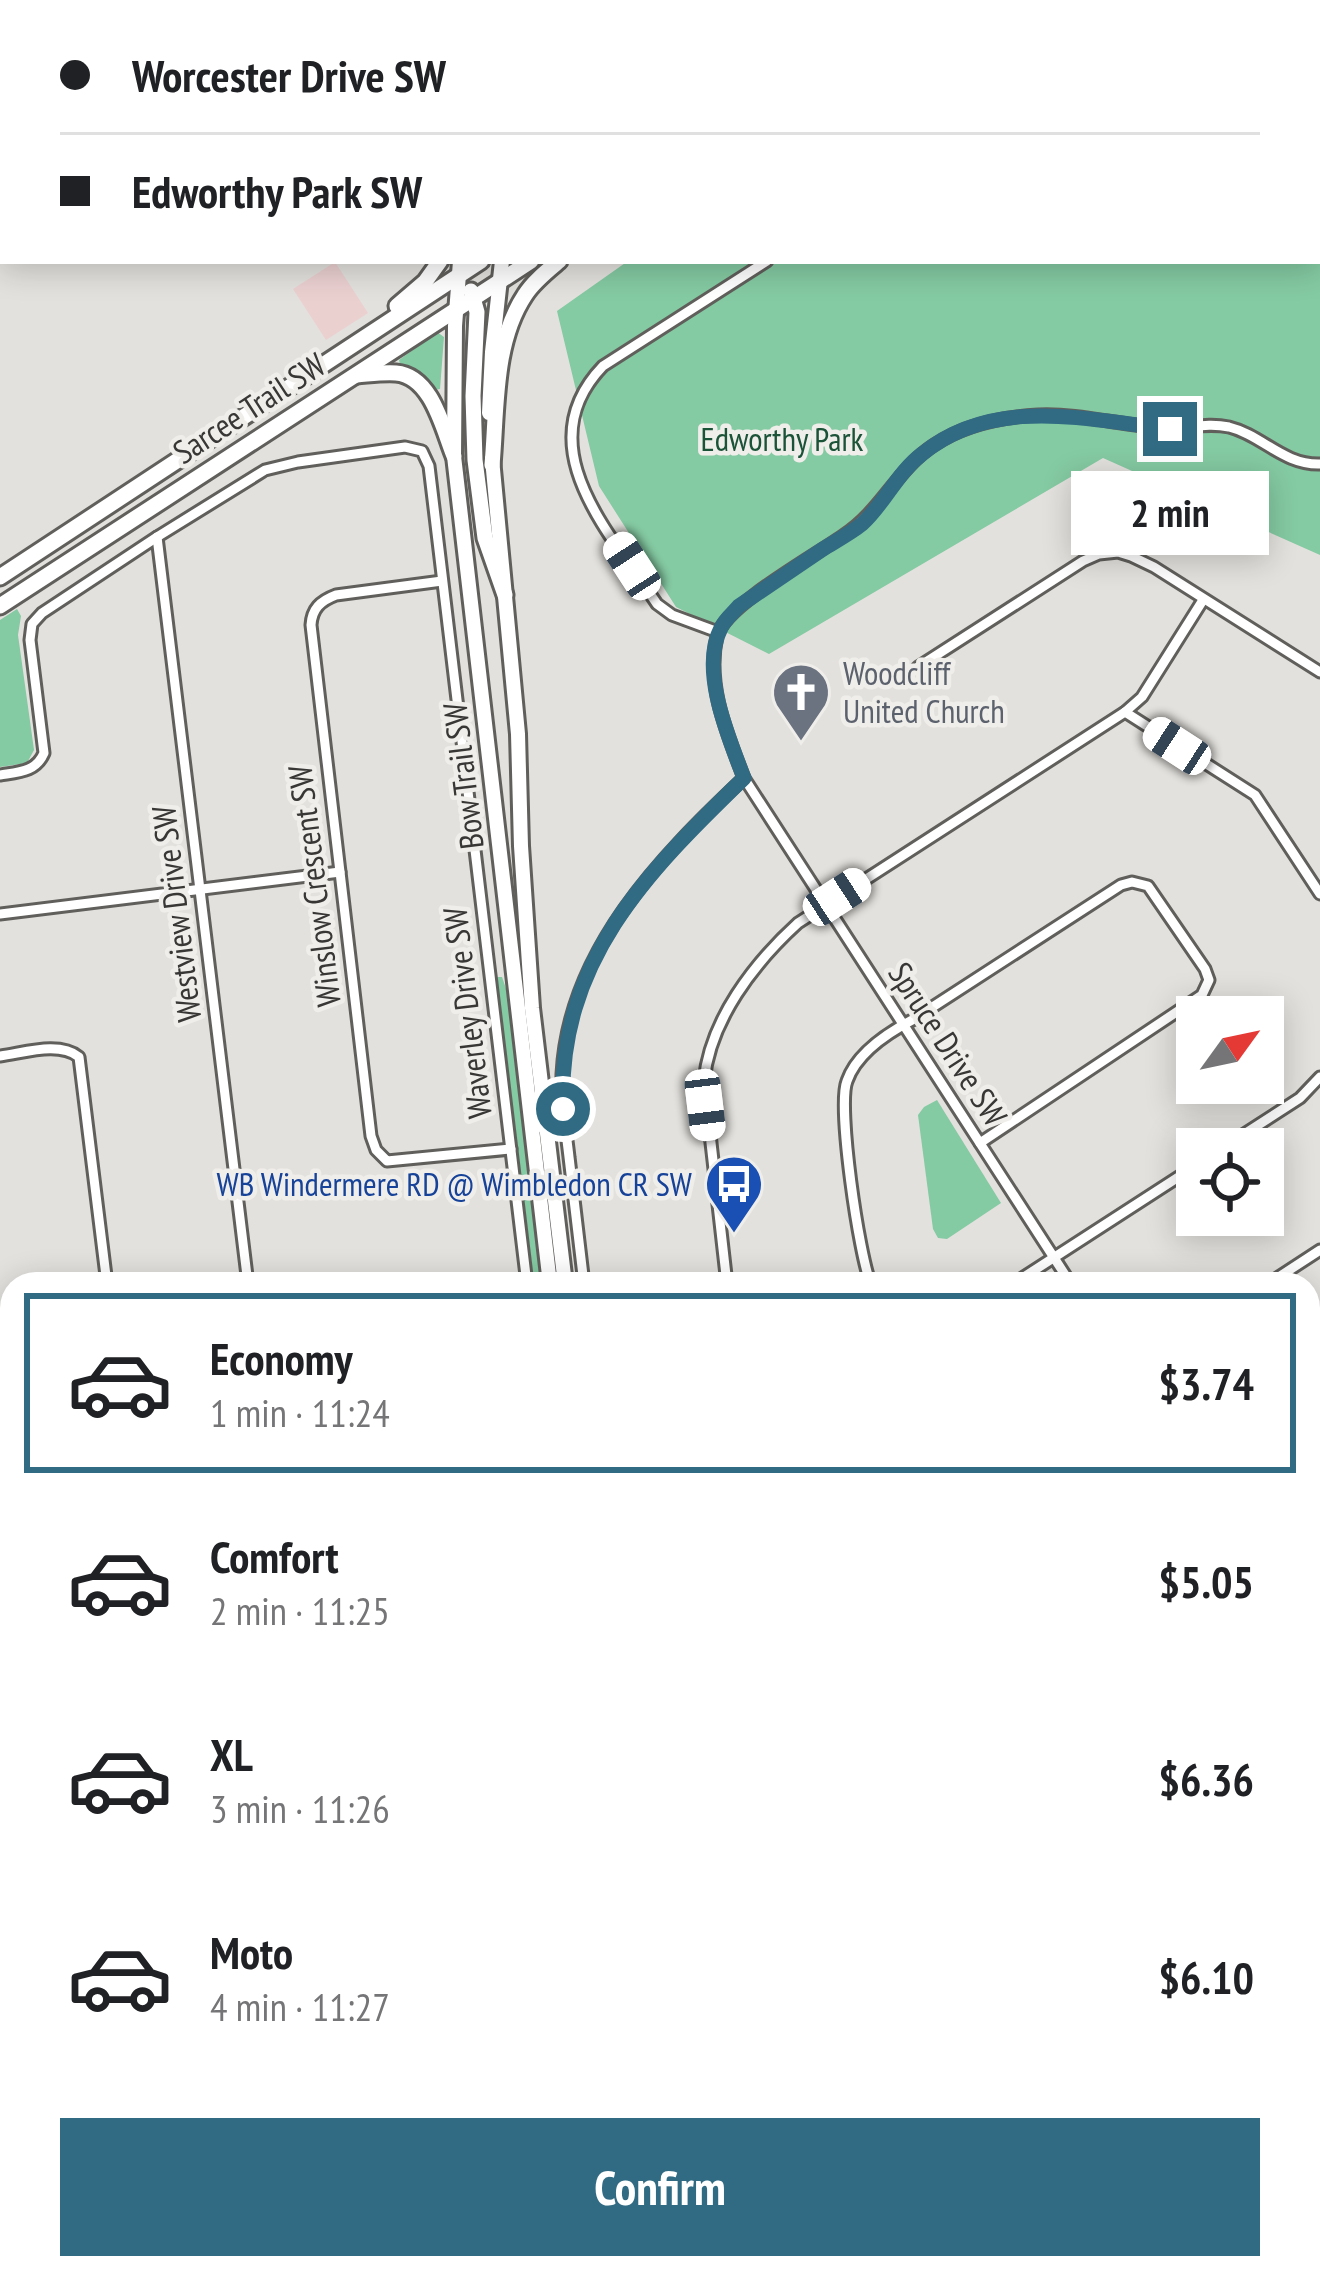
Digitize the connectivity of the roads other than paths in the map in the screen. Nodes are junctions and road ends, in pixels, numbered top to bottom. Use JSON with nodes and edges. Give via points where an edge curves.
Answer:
{"nodes":[{"id":1,"x":438,"y":264,"type":"edge"},
{"id":2,"x":484,"y":264,"type":"edge"},
{"id":3,"x":502,"y":264,"type":"edge"},
{"id":4,"x":526,"y":264,"type":"edge"},
{"id":5,"x":556,"y":264,"type":"edge"},
{"id":6,"x":762,"y":264,"type":"edge"},
{"id":7,"x":460,"y":268,"type":"edge"},
{"id":8,"x":499,"y":281,"type":"junction"},
{"id":9,"x":473,"y":298,"type":"junction"},
{"id":10,"x":457,"y":308,"type":"junction"},
{"id":11,"x":369,"y":334,"type":"junction"},
{"id":12,"x":354,"y":375,"type":"junction"},
{"id":13,"x":454,"y":456,"type":"junction"},
{"id":14,"x":1320,"y":464,"type":"edge"},
{"id":15,"x":492,"y":465,"type":"junction"},
{"id":16,"x":157,"y":537,"type":"junction"},
{"id":17,"x":0,"y":577,"type":"edge"},
{"id":18,"x":442,"y":581,"type":"junction"},
{"id":19,"x":505,"y":595,"type":"junction"},
{"id":20,"x":1203,"y":600,"type":"junction"},
{"id":21,"x":0,"y":606,"type":"edge"},
{"id":22,"x":718,"y":632,"type":"junction"},
{"id":23,"x":918,"y":667,"type":"dead end"},
{"id":24,"x":1320,"y":672,"type":"edge"},
{"id":25,"x":1125,"y":712,"type":"junction"},
{"id":26,"x":0,"y":775,"type":"edge"},
{"id":27,"x":744,"y":778,"type":"junction"},
{"id":28,"x":498,"y":843,"type":"junction"},
{"id":29,"x":521,"y":847,"type":"junction"},
{"id":30,"x":340,"y":872,"type":"junction"},
{"id":31,"x":200,"y":888,"type":"junction"},
{"id":32,"x":1319,"y":891,"type":"edge"},
{"id":33,"x":826,"y":904,"type":"junction"},
{"id":34,"x":0,"y":914,"type":"edge"},
{"id":35,"x":904,"y":1025,"type":"junction"},
{"id":36,"x":0,"y":1056,"type":"edge"},
{"id":37,"x":1320,"y":1077,"type":"edge"},
{"id":38,"x":1254,"y":1128,"type":"edge"},
{"id":39,"x":980,"y":1143,"type":"junction"},
{"id":40,"x":511,"y":1149,"type":"junction"},
{"id":41,"x":1176,"y":1178,"type":"edge"},
{"id":42,"x":1320,"y":1250,"type":"edge"},
{"id":43,"x":1053,"y":1257,"type":"junction"},
{"id":44,"x":106,"y":1272,"type":"edge"},
{"id":45,"x":247,"y":1272,"type":"edge"},
{"id":46,"x":526,"y":1272,"type":"edge"},
{"id":47,"x":549,"y":1272,"type":"edge"},
{"id":48,"x":564,"y":1272,"type":"edge"},
{"id":49,"x":583,"y":1272,"type":"edge"},
{"id":50,"x":726,"y":1272,"type":"edge"},
{"id":51,"x":866,"y":1272,"type":"edge"},
{"id":52,"x":1031,"y":1272,"type":"edge"},
{"id":53,"x":1063,"y":1272,"type":"edge"},
{"id":54,"x":1286,"y":1272,"type":"edge"}],
"edges":[{"from":1,"to":11,"type":"highway"},
{"from":2,"to":8,"type":"highway"},
{"from":3,"to":8,"type":"main road","name":"Bow Trail SW"},
{"from":4,"to":8,"type":"highway","name":"Sarcee Trail SW"},
{"from":5,"to":15,"type":"highway","via":[[510,323]]},
{"from":6,"to":22,"type":"street","via":[[603,366],[582,390],[572,419],[583,491],[657,604]]},
{"from":7,"to":9,"type":"highway"},
{"from":7,"to":10,"type":"main road","name":"Bow Trail SW"},
{"from":7,"to":11,"type":"highway","name":"Sarcee Trail SW"},
{"from":8,"to":9,"type":"highway","name":"Sarcee Trail SW"},
{"from":8,"to":15,"type":"main road","name":"Bow Trail SW"},
{"from":9,"to":10,"type":"highway","name":"Sarcee Trail SW"},
{"from":9,"to":19,"type":"highway","via":[[475,460],[485,538]]},
{"from":10,"to":12,"type":"highway","name":"Sarcee Trail SW"},
{"from":10,"to":13,"type":"main road","name":"Bow Trail SW"},
{"from":11,"to":17,"type":"highway","name":"Sarcee Trail SW"},
{"from":12,"to":13,"type":"highway","via":[[403,373],[419,384]]},
{"from":12,"to":21,"type":"highway","name":"Sarcee Trail SW"},
{"from":13,"to":28,"type":"main road","name":"Bow Trail SW"},
{"from":14,"to":22,"type":"street","via":[[1305,465],[1236,428],[1210,424],[1170,429],[1040,415],[970,427],[920,455],[861,524],[739,606]]},
{"from":15,"to":19,"type":"main road","name":"Bow Trail SW"},
{"from":16,"to":18,"type":"street","name":"Waverley Drive SW","via":[[265,470],[405,447],[422,451],[429,466]]},
{"from":16,"to":26,"type":"street","via":[[32,624],[44,753],[26,771]]},
{"from":16,"to":31,"type":"street","name":"Westview Drive SW"},
{"from":18,"to":30,"type":"street","name":"Winslow Crescent SW","via":[[336,595],[312,613]]},
{"from":18,"to":40,"type":"street","name":"Waverley Drive SW"},
{"from":19,"to":29,"type":"main road","name":"Bow Trail SW"},
{"from":20,"to":23,"type":"street","via":[[1131,556],[1099,554]]},
{"from":20,"to":24,"type":"street"},
{"from":20,"to":25,"type":"street"},
{"from":22,"to":27,"type":"street","name":"Spruce Drive SW","via":[[717,701]]},
{"from":25,"to":32,"type":"street","via":[[1255,796]]},
{"from":25,"to":33,"type":"street"},
{"from":27,"to":33,"type":"street","name":"Spruce Drive SW"},
{"from":27,"to":49,"type":"street","via":[[649,877],[590,965],[573,1012],[562,1092]]},
{"from":28,"to":29,"type":"main road","via":[[510,852]]},
{"from":28,"to":47,"type":"main road","name":"Bow Trail SW"},
{"from":29,"to":48,"type":"main road","name":"Bow Trail SW"},
{"from":30,"to":31,"type":"street"},
{"from":30,"to":40,"type":"street","name":"Winslow Crescent SW","via":[[376,1150],[396,1162]]},
{"from":31,"to":34,"type":"street"},
{"from":31,"to":45,"type":"street","name":"Westview Drive SW"},
{"from":33,"to":35,"type":"street","name":"Spruce Drive SW"},
{"from":33,"to":50,"type":"street","via":[[771,950],[707,1056],[705,1105]]},
{"from":35,"to":39,"type":"street","name":"Spruce Drive SW"},
{"from":35,"to":39,"type":"street","via":[[1132,882],[1154,890],[1205,969],[1209,980],[1196,1001]]},
{"from":35,"to":51,"type":"street","via":[[884,1034],[844,1092]]},
{"from":36,"to":44,"type":"street","via":[[69,1048],[79,1057]]},
{"from":37,"to":38,"type":"street"},
{"from":39,"to":43,"type":"street","name":"Spruce Drive SW"},
{"from":40,"to":46,"type":"street","name":"Waverley Drive SW"},
{"from":41,"to":43,"type":"street"},
{"from":42,"to":54,"type":"street"},
{"from":43,"to":52,"type":"street"},
{"from":43,"to":53,"type":"street","name":"Spruce Drive SW"}]}
